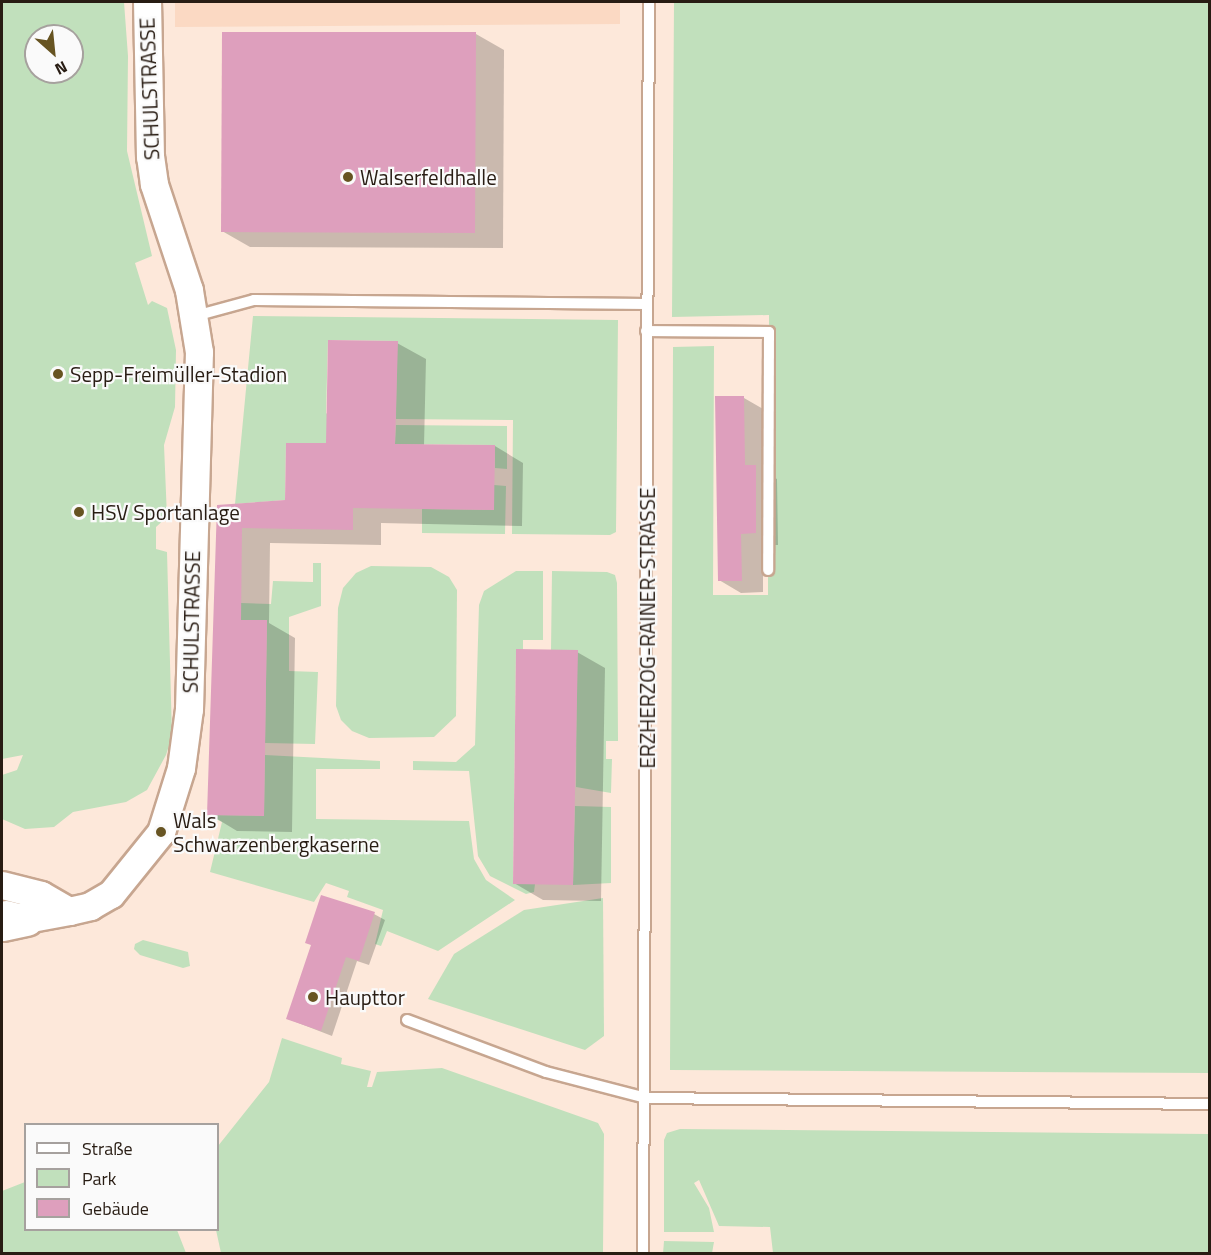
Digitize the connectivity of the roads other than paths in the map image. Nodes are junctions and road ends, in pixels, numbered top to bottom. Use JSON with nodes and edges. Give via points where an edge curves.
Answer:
{"nodes":[{"id":1,"x":147,"y":2,"type":"edge"},
{"id":2,"x":649,"y":2,"type":"edge"},
{"id":3,"x":647,"y":304,"type":"junction"},
{"id":4,"x":195,"y":316,"type":"junction"},
{"id":5,"x":646,"y":331,"type":"junction"},
{"id":6,"x":768,"y":570,"type":"dead end"},
{"id":7,"x":2,"y":885,"type":"edge"},
{"id":8,"x":69,"y":911,"type":"junction"},
{"id":9,"x":10,"y":919,"type":"edge"},
{"id":10,"x":407,"y":1020,"type":"dead end"},
{"id":11,"x":646,"y":1098,"type":"junction"},
{"id":12,"x":1209,"y":1104,"type":"edge"},
{"id":13,"x":643,"y":1254,"type":"edge"}],
"edges":[{"from":1,"to":4,"type":"street","name":"SCHULSTRASSE","via":[[154,184]]},
{"from":2,"to":3,"type":"lane","name":"ERZHERZOG-RAINER-STRASSE"},
{"from":3,"to":4,"type":"lane","via":[[254,300]]},
{"from":3,"to":5,"type":"lane","name":"ERZHERZOG-RAINER-STRASSE"},
{"from":4,"to":8,"type":"street","name":"SCHULSTRASSE","via":[[199,352],[189,709],[181,768],[161,832],[141,859],[111,894],[90,906]]},
{"from":5,"to":6,"type":"lane","via":[[769,332]]},
{"from":5,"to":11,"type":"lane","name":"ERZHERZOG-RAINER-STRASSE"},
{"from":7,"to":8,"type":"street","via":[[40,895]]},
{"from":8,"to":9,"type":"street","name":"SCHULSTRASSE"},
{"from":10,"to":11,"type":"lane","via":[[546,1072]]},
{"from":11,"to":12,"type":"lane"},
{"from":11,"to":13,"type":"lane","name":"ERZHERZOG-RAINER-STRASSE"}]}
